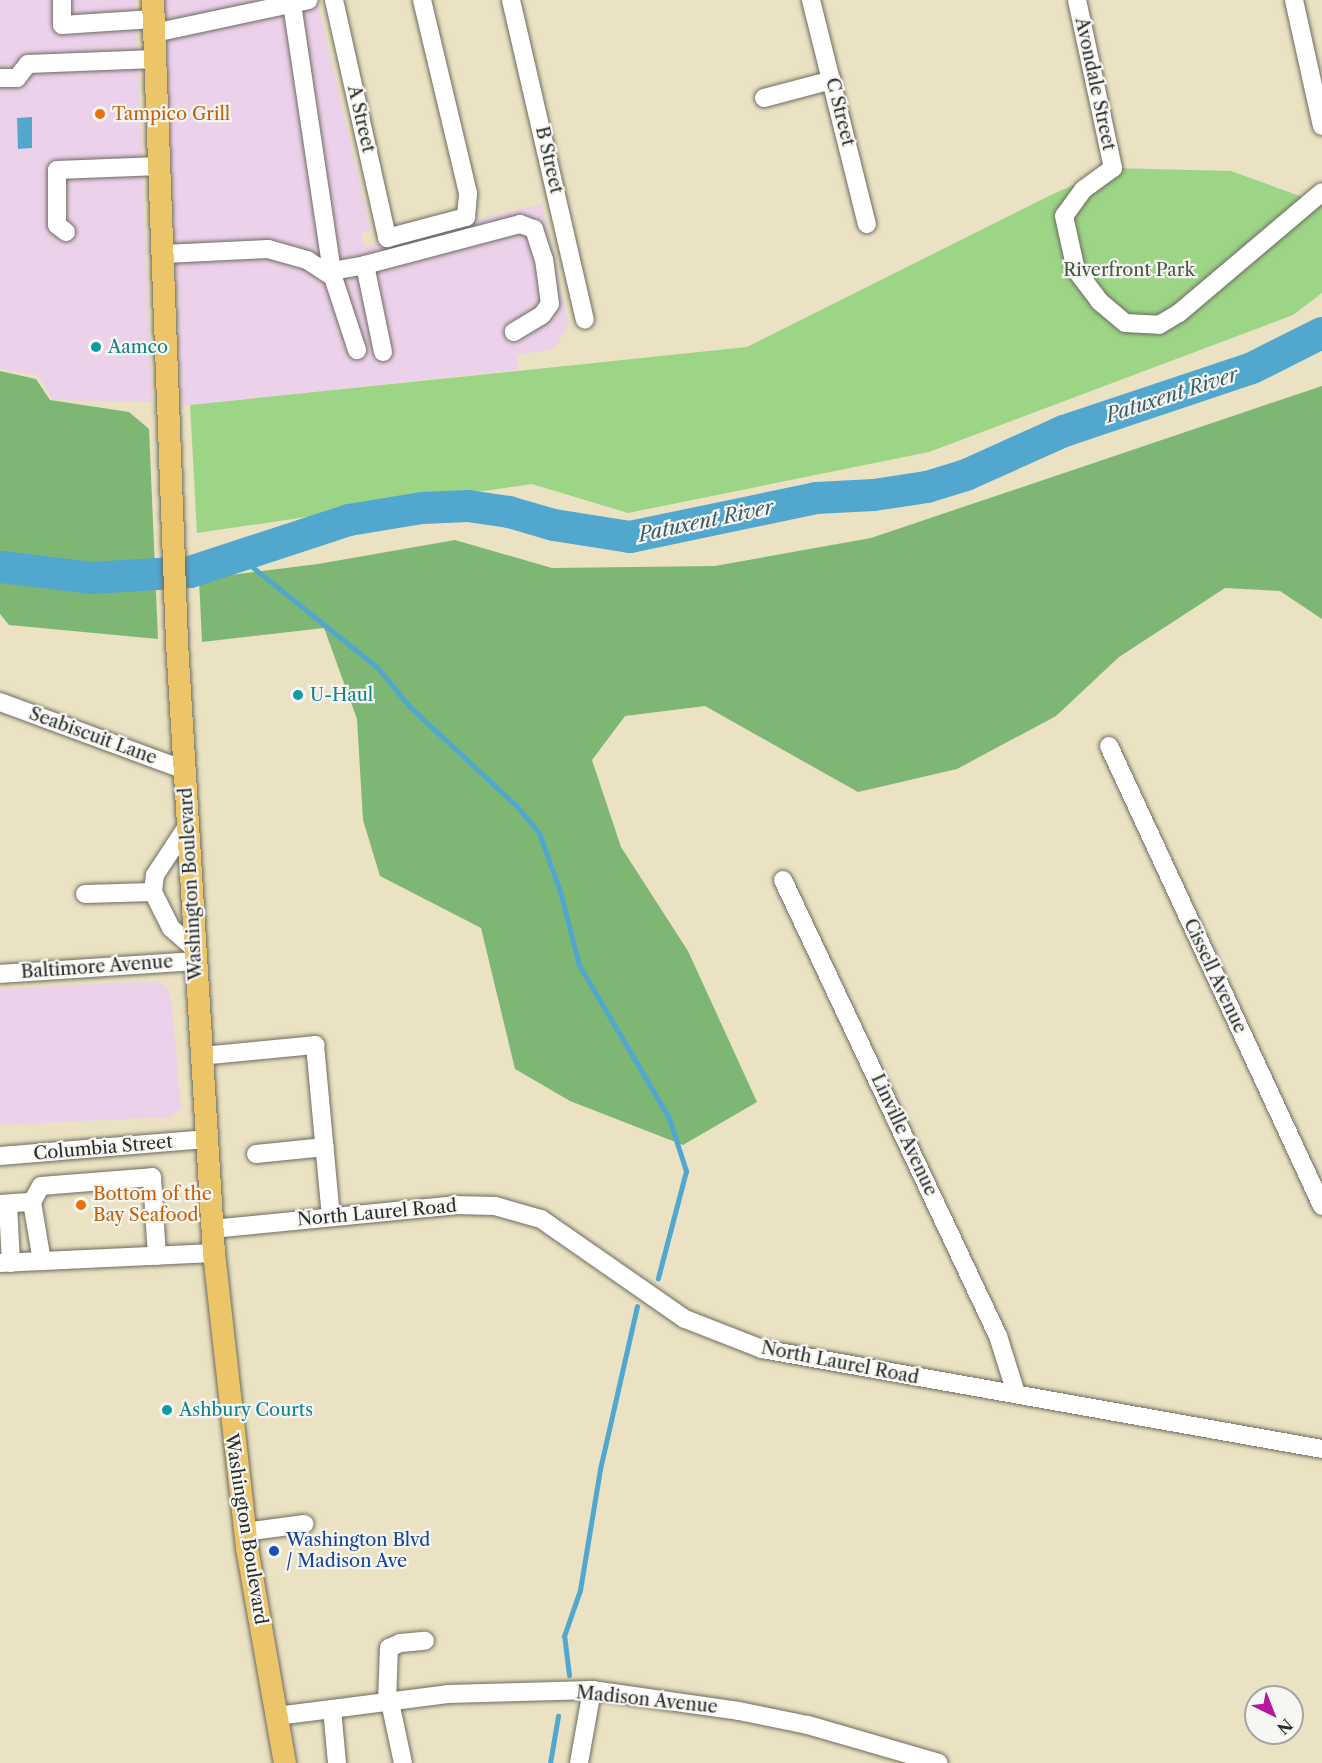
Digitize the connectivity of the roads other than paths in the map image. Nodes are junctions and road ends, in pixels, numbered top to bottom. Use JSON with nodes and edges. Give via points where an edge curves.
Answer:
{"nodes":[{"id":1,"x":62,"y":0,"type":"edge"},
{"id":2,"x":334,"y":0,"type":"edge"},
{"id":3,"x":422,"y":0,"type":"edge"},
{"id":4,"x":511,"y":0,"type":"edge"},
{"id":5,"x":811,"y":0,"type":"edge"},
{"id":6,"x":1077,"y":0,"type":"edge"},
{"id":7,"x":1293,"y":0,"type":"edge"},
{"id":8,"x":300,"y":2,"type":"edge"},
{"id":9,"x":153,"y":17,"type":"edge"},
{"id":10,"x":155,"y":59,"type":"junction"},
{"id":11,"x":0,"y":78,"type":"edge"},
{"id":12,"x":832,"y":80,"type":"junction"},
{"id":13,"x":764,"y":98,"type":"dead end"},
{"id":14,"x":1322,"y":126,"type":"edge"},
{"id":15,"x":160,"y":166,"type":"junction"},
{"id":16,"x":1322,"y":192,"type":"edge"},
{"id":17,"x":867,"y":224,"type":"dead end"},
{"id":18,"x":66,"y":232,"type":"dead end"},
{"id":19,"x":164,"y":254,"type":"junction"},
{"id":20,"x":571,"y":256,"type":"junction"},
{"id":21,"x":544,"y":259,"type":"junction"},
{"id":22,"x":365,"y":264,"type":"junction"},
{"id":23,"x":333,"y":274,"type":"junction"},
{"id":24,"x":585,"y":320,"type":"dead end"},
{"id":25,"x":514,"y":332,"type":"dead end"},
{"id":26,"x":357,"y":350,"type":"dead end"},
{"id":27,"x":383,"y":352,"type":"dead end"},
{"id":28,"x":0,"y":702,"type":"edge"},
{"id":29,"x":1108,"y":746,"type":"dead end"},
{"id":30,"x":185,"y":770,"type":"junction"},
{"id":31,"x":188,"y":825,"type":"junction"},
{"id":32,"x":783,"y":880,"type":"dead end"},
{"id":33,"x":153,"y":892,"type":"junction"},
{"id":34,"x":85,"y":894,"type":"dead end"},
{"id":35,"x":194,"y":954,"type":"junction"},
{"id":36,"x":0,"y":974,"type":"edge"},
{"id":37,"x":201,"y":1056,"type":"junction"},
{"id":38,"x":205,"y":1139,"type":"junction"},
{"id":39,"x":325,"y":1147,"type":"junction"},
{"id":40,"x":256,"y":1154,"type":"dead end"},
{"id":41,"x":0,"y":1156,"type":"edge"},
{"id":42,"x":32,"y":1202,"type":"junction"},
{"id":43,"x":4,"y":1204,"type":"edge"},
{"id":44,"x":1322,"y":1206,"type":"edge"},
{"id":45,"x":330,"y":1216,"type":"junction"},
{"id":46,"x":212,"y":1229,"type":"junction"},
{"id":47,"x":214,"y":1253,"type":"junction"},
{"id":48,"x":157,"y":1256,"type":"junction"},
{"id":49,"x":42,"y":1261,"type":"junction"},
{"id":50,"x":6,"y":1263,"type":"edge"},
{"id":51,"x":1016,"y":1393,"type":"junction"},
{"id":52,"x":1322,"y":1449,"type":"edge"},
{"id":53,"x":304,"y":1524,"type":"dead end"},
{"id":54,"x":245,"y":1532,"type":"junction"},
{"id":55,"x":425,"y":1641,"type":"dead end"},
{"id":56,"x":592,"y":1690,"type":"junction"},
{"id":57,"x":388,"y":1702,"type":"junction"},
{"id":58,"x":332,"y":1709,"type":"junction"},
{"id":59,"x":277,"y":1716,"type":"junction"},
{"id":60,"x":285,"y":1763,"type":"edge"},
{"id":61,"x":337,"y":1763,"type":"edge"},
{"id":62,"x":403,"y":1763,"type":"edge"},
{"id":63,"x":579,"y":1763,"type":"edge"},
{"id":64,"x":939,"y":1763,"type":"edge"}],
"edges":[{"from":1,"to":9,"type":"street","via":[[62,25]]},
{"from":2,"to":3,"type":"street","name":"A Street","via":[[387,238],[466,217],[468,193]]},
{"from":4,"to":20,"type":"street","name":"B Street"},
{"from":5,"to":12,"type":"street","name":"C Street"},
{"from":6,"to":16,"type":"street","name":"Avondale Street","via":[[1113,168],[1083,190],[1064,216],[1077,270],[1100,301],[1125,323],[1159,325],[1179,313]]},
{"from":7,"to":14,"type":"street"},
{"from":8,"to":9,"type":"street"},
{"from":8,"to":23,"type":"street"},
{"from":9,"to":10,"type":"main road","name":"Washington Boulevard"},
{"from":10,"to":11,"type":"street","via":[[28,64],[17,78]]},
{"from":10,"to":15,"type":"main road","name":"Washington Boulevard"},
{"from":12,"to":13,"type":"street"},
{"from":12,"to":17,"type":"street","name":"C Street"},
{"from":15,"to":18,"type":"street","via":[[57,170],[57,225]]},
{"from":15,"to":19,"type":"main road","name":"Washington Boulevard"},
{"from":19,"to":23,"type":"street","via":[[268,249],[307,260]]},
{"from":19,"to":30,"type":"main road","name":"Washington Boulevard","via":[[170,485]]},
{"from":20,"to":21,"type":"street"},
{"from":20,"to":24,"type":"street","name":"B Street"},
{"from":21,"to":22,"type":"street","via":[[534,229],[520,224]]},
{"from":21,"to":25,"type":"street","via":[[550,304],[542,315]]},
{"from":22,"to":23,"type":"street"},
{"from":22,"to":27,"type":"street"},
{"from":23,"to":26,"type":"street"},
{"from":28,"to":30,"type":"street","name":"Seabiscuit Lane"},
{"from":29,"to":44,"type":"street","name":"Cissell Avenue"},
{"from":30,"to":31,"type":"main road","name":"Washington Boulevard"},
{"from":31,"to":33,"type":"street","via":[[155,875]]},
{"from":31,"to":35,"type":"main road","name":"Washington Boulevard"},
{"from":32,"to":51,"type":"street","name":"Linville Avenue","via":[[998,1336]]},
{"from":33,"to":34,"type":"street"},
{"from":33,"to":35,"type":"street","via":[[171,928]]},
{"from":35,"to":36,"type":"street","name":"Baltimore Avenue"},
{"from":35,"to":37,"type":"main road","name":"Washington Boulevard"},
{"from":37,"to":38,"type":"main road","name":"Washington Boulevard"},
{"from":37,"to":39,"type":"street","via":[[315,1045]]},
{"from":38,"to":41,"type":"street","name":"Columbia Street"},
{"from":38,"to":46,"type":"main road","name":"Washington Boulevard"},
{"from":39,"to":40,"type":"street"},
{"from":39,"to":45,"type":"street"},
{"from":42,"to":43,"type":"street"},
{"from":42,"to":48,"type":"street","via":[[41,1186],[152,1177]]},
{"from":42,"to":49,"type":"street"},
{"from":43,"to":50,"type":"street"},
{"from":45,"to":46,"type":"street","name":"North Laurel Road"},
{"from":45,"to":51,"type":"street","name":"North Laurel Road","via":[[455,1205],[521,1212],[541,1219],[685,1319],[724,1337],[800,1359]]},
{"from":46,"to":47,"type":"main road","name":"Washington Boulevard"},
{"from":47,"to":48,"type":"street"},
{"from":47,"to":54,"type":"main road","name":"Washington Boulevard"},
{"from":48,"to":49,"type":"street"},
{"from":49,"to":50,"type":"street"},
{"from":51,"to":52,"type":"street","name":"North Laurel Road"},
{"from":53,"to":54,"type":"street"},
{"from":54,"to":59,"type":"main road","name":"Washington Boulevard"},
{"from":55,"to":57,"type":"street","via":[[388,1648]]},
{"from":56,"to":57,"type":"street","name":"Madison Avenue","via":[[458,1694]]},
{"from":56,"to":63,"type":"street"},
{"from":56,"to":64,"type":"street","name":"Madison Avenue","via":[[808,1725]]},
{"from":57,"to":58,"type":"street","name":"Madison Avenue"},
{"from":57,"to":62,"type":"street"},
{"from":58,"to":59,"type":"street","name":"Madison Avenue"},
{"from":58,"to":61,"type":"street"},
{"from":59,"to":60,"type":"main road","name":"Washington Boulevard"}]}
